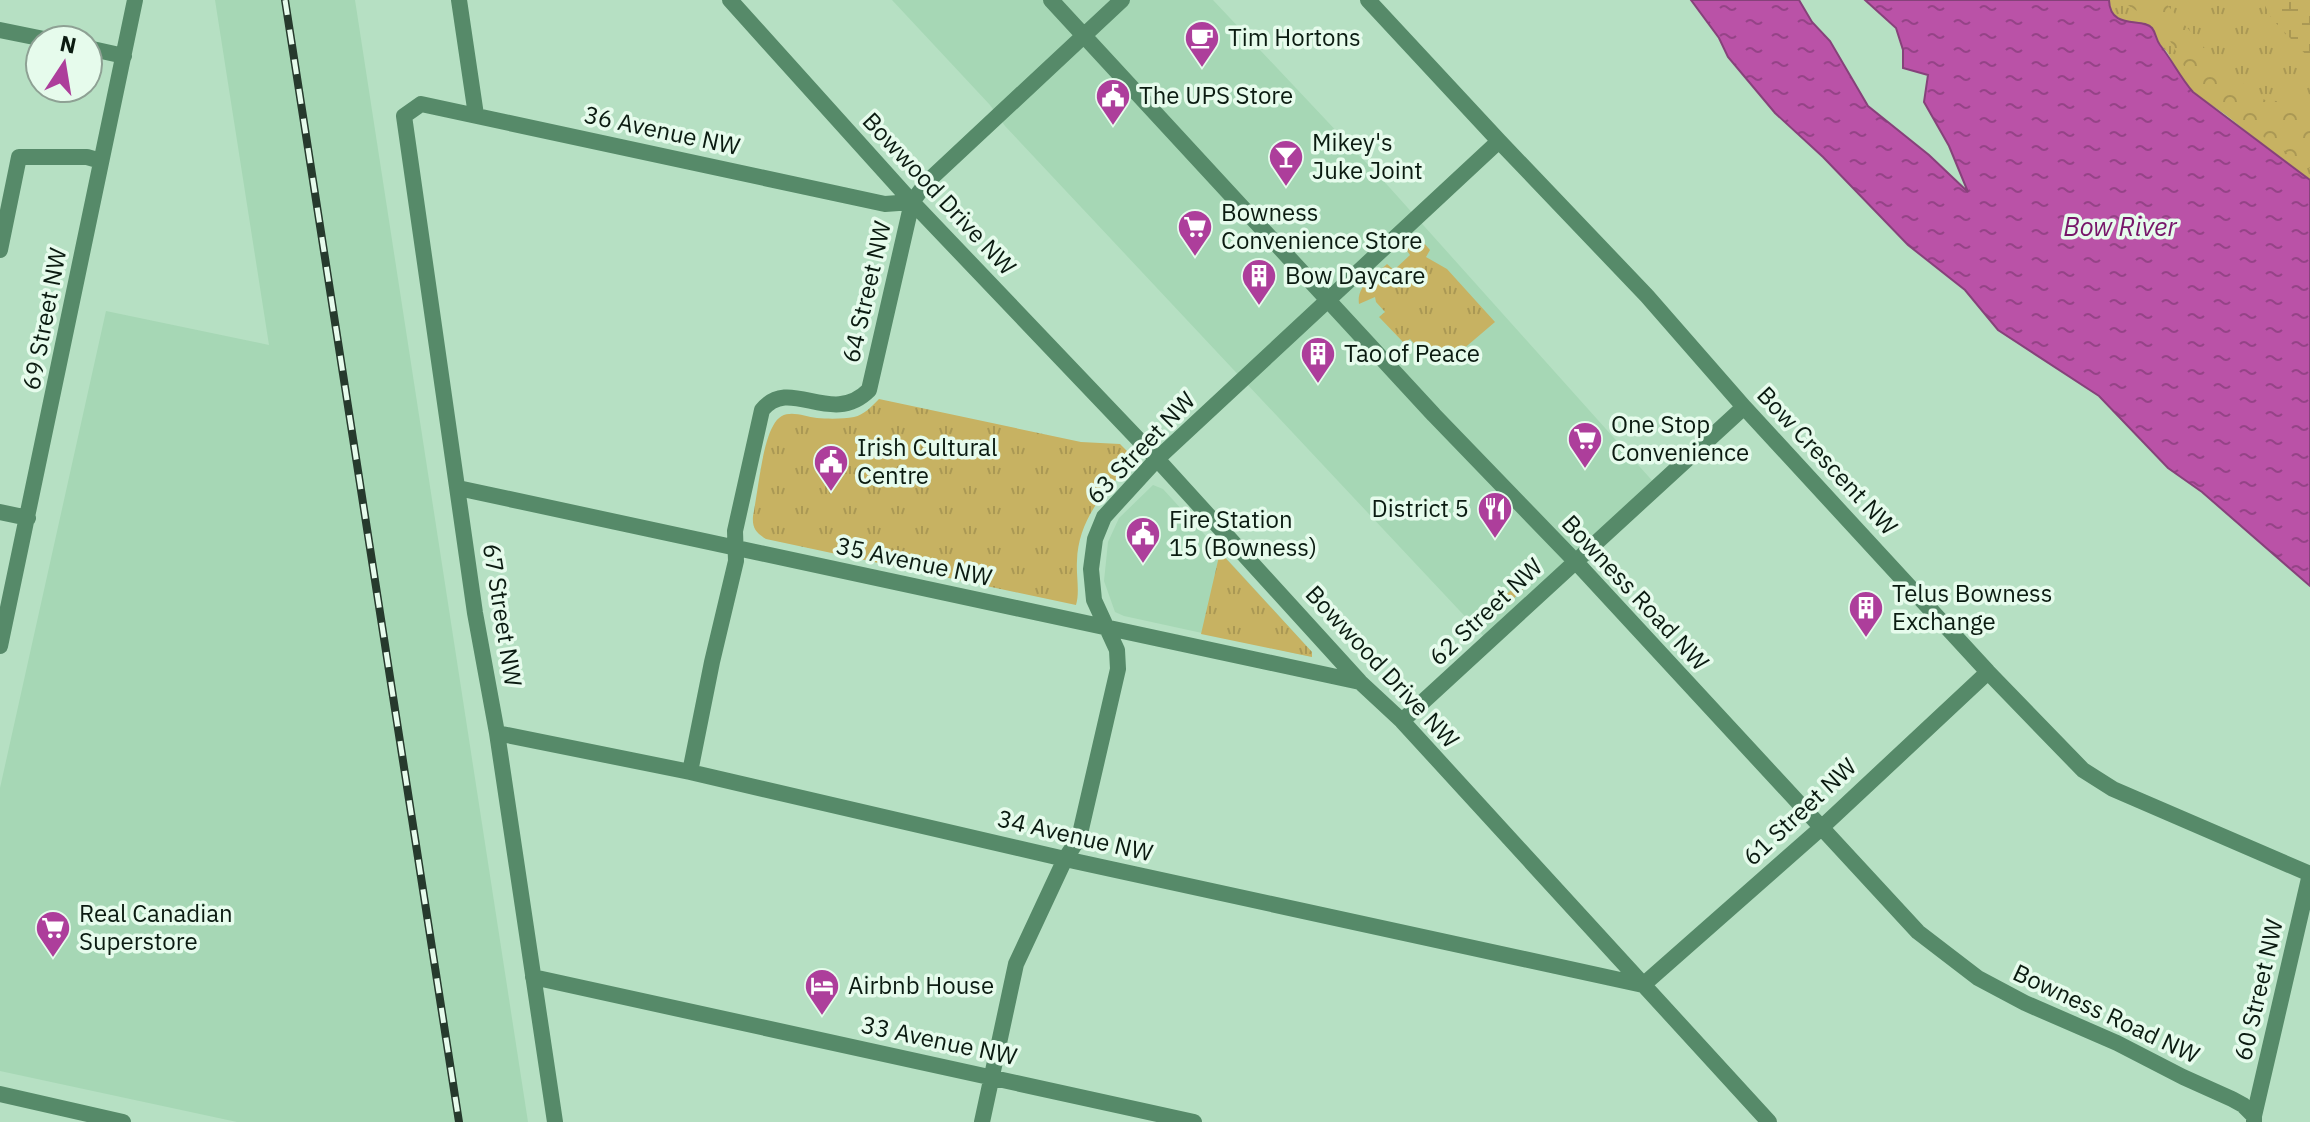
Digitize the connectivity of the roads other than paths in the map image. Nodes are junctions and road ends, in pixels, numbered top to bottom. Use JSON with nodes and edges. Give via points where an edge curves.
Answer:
{"nodes":[{"id":1,"x":135,"y":0,"type":"edge"},
{"id":2,"x":459,"y":0,"type":"edge"},
{"id":3,"x":730,"y":0,"type":"edge"},
{"id":4,"x":1051,"y":0,"type":"edge"},
{"id":5,"x":1122,"y":0,"type":"edge"},
{"id":6,"x":1368,"y":0,"type":"edge"},
{"id":7,"x":0,"y":30,"type":"edge"},
{"id":8,"x":24,"y":35,"type":"edge"},
{"id":9,"x":1083,"y":36,"type":"junction"},
{"id":10,"x":104,"y":52,"type":"edge"},
{"id":11,"x":124,"y":56,"type":"junction"},
{"id":12,"x":476,"y":115,"type":"junction"},
{"id":13,"x":404,"y":116,"type":"joint"},
{"id":14,"x":1499,"y":141,"type":"junction"},
{"id":15,"x":101,"y":161,"type":"junction"},
{"id":16,"x":912,"y":202,"type":"junction"},
{"id":17,"x":0,"y":250,"type":"edge"},
{"id":18,"x":1328,"y":299,"type":"junction"},
{"id":19,"x":1744,"y":407,"type":"junction"},
{"id":20,"x":1157,"y":459,"type":"junction"},
{"id":21,"x":458,"y":488,"type":"junction"},
{"id":22,"x":0,"y":512,"type":"edge"},
{"id":23,"x":28,"y":518,"type":"junction"},
{"id":24,"x":735,"y":548,"type":"junction"},
{"id":25,"x":1576,"y":562,"type":"junction"},
{"id":26,"x":1107,"y":628,"type":"junction"},
{"id":27,"x":0,"y":646,"type":"edge"},
{"id":28,"x":1988,"y":672,"type":"junction"},
{"id":29,"x":1360,"y":682,"type":"junction"},
{"id":30,"x":1402,"y":721,"type":"junction"},
{"id":31,"x":497,"y":733,"type":"junction"},
{"id":32,"x":690,"y":772,"type":"junction"},
{"id":33,"x":1820,"y":829,"type":"junction"},
{"id":34,"x":1065,"y":859,"type":"junction"},
{"id":35,"x":2310,"y":874,"type":"edge"},
{"id":36,"x":533,"y":977,"type":"junction"},
{"id":37,"x":1643,"y":985,"type":"junction"},
{"id":38,"x":992,"y":1077,"type":"junction"},
{"id":39,"x":0,"y":1094,"type":"edge"},
{"id":40,"x":2254,"y":1119,"type":"edge"},
{"id":41,"x":123,"y":1122,"type":"edge"},
{"id":42,"x":555,"y":1122,"type":"edge"},
{"id":43,"x":982,"y":1122,"type":"edge"},
{"id":44,"x":1194,"y":1122,"type":"edge"},
{"id":45,"x":1769,"y":1122,"type":"edge"}],
"edges":[{"from":1,"to":11,"type":"street","name":"69 Street NW"},
{"from":2,"to":12,"type":"street"},
{"from":3,"to":16,"type":"street","name":"Bowwood Drive NW"},
{"from":4,"to":9,"type":"street","name":"Bowness Road NW"},
{"from":5,"to":9,"type":"street","name":"64 Street NW"},
{"from":6,"to":14,"type":"street","name":"Bow Crescent NW"},
{"from":7,"to":8,"type":"street"},
{"from":9,"to":16,"type":"street","name":"64 Street NW"},
{"from":9,"to":18,"type":"street","name":"Bowness Road NW"},
{"from":10,"to":11,"type":"street"},
{"from":11,"to":15,"type":"street","name":"69 Street NW"},
{"from":12,"to":13,"type":"street","name":"36 Avenue NW","via":[[421,104]]},
{"from":12,"to":16,"type":"street","name":"36 Avenue NW","via":[[885,204]]},
{"from":13,"to":21,"type":"street","name":"67 Street NW"},
{"from":14,"to":18,"type":"street","name":"63 Street NW"},
{"from":14,"to":19,"type":"street","name":"Bow Crescent NW"},
{"from":15,"to":17,"type":"street","via":[[19,157]]},
{"from":15,"to":23,"type":"street","name":"69 Street NW"},
{"from":16,"to":20,"type":"street","name":"Bowwood Drive NW"},
{"from":16,"to":24,"type":"street","name":"64 Street NW","via":[[869,390],[841,406],[785,397],[767,405],[760,416]]},
{"from":18,"to":20,"type":"street","name":"63 Street NW"},
{"from":18,"to":25,"type":"street","name":"Bowness Road NW"},
{"from":19,"to":25,"type":"street","name":"62 Street NW"},
{"from":19,"to":28,"type":"street","name":"Bow Crescent NW"},
{"from":20,"to":26,"type":"street","name":"63 Street NW","via":[[1104,517],[1095,539],[1094,600]]},
{"from":20,"to":29,"type":"street","name":"Bowwood Drive NW"},
{"from":21,"to":24,"type":"street","name":"35 Avenue NW"},
{"from":21,"to":31,"type":"street","name":"67 Street NW"},
{"from":22,"to":23,"type":"street"},
{"from":23,"to":27,"type":"street","name":"69 Street NW"},
{"from":24,"to":26,"type":"street","name":"35 Avenue NW"},
{"from":24,"to":32,"type":"street","name":"64 Street NW"},
{"from":25,"to":30,"type":"street","name":"62 Street NW"},
{"from":25,"to":33,"type":"street","name":"Bowness Road NW"},
{"from":26,"to":29,"type":"street","name":"35 Avenue NW"},
{"from":26,"to":34,"type":"street","name":"63 Street NW","via":[[1118,669],[1079,838]]},
{"from":28,"to":33,"type":"street","name":"61 Street NW"},
{"from":28,"to":35,"type":"street","name":"Bow Crescent NW","via":[[2060,748],[2103,783]]},
{"from":29,"to":30,"type":"street","name":"Bowwood Drive NW"},
{"from":30,"to":37,"type":"street","name":"Bowwood Drive NW"},
{"from":31,"to":32,"type":"street","name":"34 Avenue NW"},
{"from":31,"to":36,"type":"street","name":"67 Street NW"},
{"from":32,"to":34,"type":"street","name":"34 Avenue NW"},
{"from":33,"to":37,"type":"street","name":"61 Street NW"},
{"from":33,"to":40,"type":"street","name":"Bowness Road NW","via":[[1918,932],[1978,978],[2224,1095],[2243,1105]]},
{"from":34,"to":37,"type":"street","name":"34 Avenue NW"},
{"from":34,"to":38,"type":"street","name":"63 Street NW","via":[[1016,964]]},
{"from":35,"to":40,"type":"street","name":"60 Street NW"},
{"from":36,"to":38,"type":"street","name":"33 Avenue NW"},
{"from":36,"to":42,"type":"street","name":"67 Street NW"},
{"from":37,"to":45,"type":"street","name":"Bowwood Drive NW"},
{"from":38,"to":43,"type":"street","name":"63 Street NW"},
{"from":38,"to":44,"type":"street","name":"33 Avenue NW"},
{"from":39,"to":41,"type":"street"}]}
